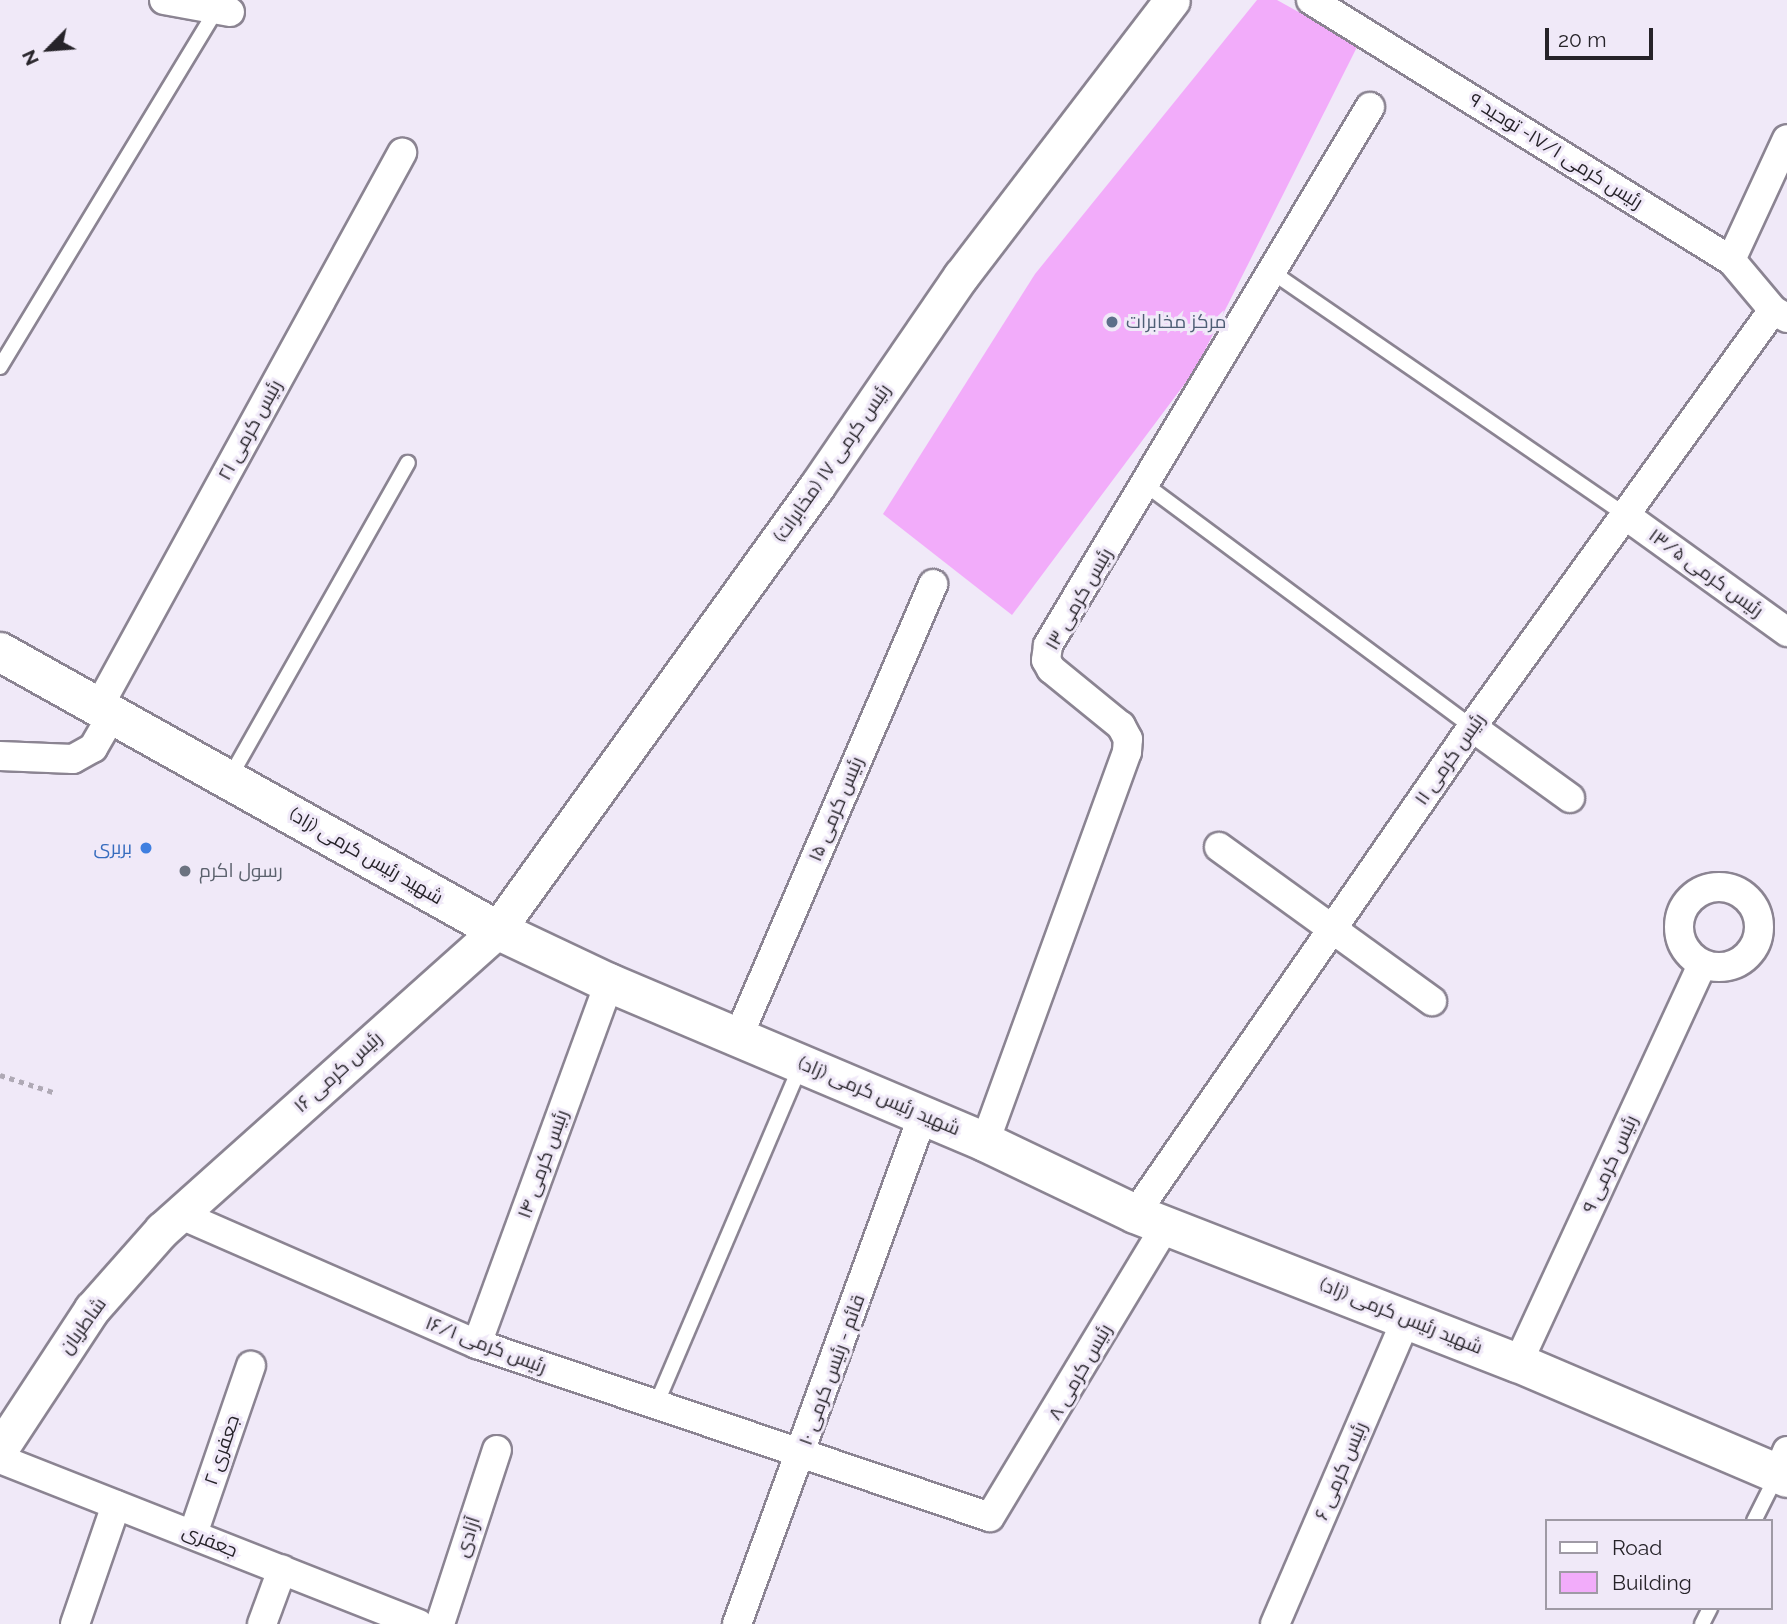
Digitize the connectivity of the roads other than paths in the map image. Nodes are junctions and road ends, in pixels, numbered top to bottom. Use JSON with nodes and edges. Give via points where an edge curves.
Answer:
{"nodes":[{"id":1,"x":164,"y":0,"type":"edge"},
{"id":2,"x":1172,"y":0,"type":"edge"},
{"id":3,"x":1311,"y":0,"type":"edge"},
{"id":4,"x":224,"y":10,"type":"joint"},
{"id":5,"x":1370,"y":107,"type":"dead end"},
{"id":6,"x":1787,"y":139,"type":"edge"},
{"id":7,"x":402,"y":153,"type":"dead end"},
{"id":8,"x":1731,"y":260,"type":"junction"},
{"id":9,"x":1272,"y":272,"type":"junction"},
{"id":10,"x":1780,"y":314,"type":"edge"},
{"id":11,"x":0,"y":367,"type":"edge"},
{"id":12,"x":408,"y":463,"type":"dead end"},
{"id":13,"x":1146,"y":485,"type":"junction"},
{"id":14,"x":1625,"y":515,"type":"junction"},
{"id":15,"x":933,"y":584,"type":"dead end"},
{"id":16,"x":1787,"y":632,"type":"edge"},
{"id":17,"x":0,"y":652,"type":"edge"},
{"id":18,"x":106,"y":710,"type":"junction"},
{"id":19,"x":1472,"y":727,"type":"junction"},
{"id":20,"x":0,"y":756,"type":"edge"},
{"id":21,"x":230,"y":777,"type":"junction"},
{"id":22,"x":1570,"y":798,"type":"dead end"},
{"id":23,"x":1219,"y":847,"type":"dead end"},
{"id":24,"x":497,"y":930,"type":"junction"},
{"id":25,"x":1330,"y":932,"type":"junction"},
{"id":26,"x":1702,"y":964,"type":"dead end"},
{"id":27,"x":609,"y":983,"type":"junction"},
{"id":28,"x":1432,"y":1001,"type":"dead end"},
{"id":29,"x":739,"y":1035,"type":"junction"},
{"id":30,"x":801,"y":1063,"type":"junction"},
{"id":31,"x":923,"y":1115,"type":"junction"},
{"id":32,"x":985,"y":1142,"type":"junction"},
{"id":33,"x":178,"y":1214,"type":"junction"},
{"id":34,"x":1151,"y":1219,"type":"junction"},
{"id":35,"x":1406,"y":1318,"type":"junction"},
{"id":36,"x":477,"y":1345,"type":"junction"},
{"id":37,"x":1518,"y":1363,"type":"junction"},
{"id":38,"x":251,"y":1366,"type":"dead end"},
{"id":39,"x":656,"y":1407,"type":"junction"},
{"id":40,"x":0,"y":1449,"type":"edge"},
{"id":41,"x":496,"y":1450,"type":"dead end"},
{"id":42,"x":802,"y":1454,"type":"junction"},
{"id":43,"x":0,"y":1459,"type":"edge"},
{"id":44,"x":1784,"y":1468,"type":"edge"},
{"id":45,"x":116,"y":1504,"type":"junction"},
{"id":46,"x":990,"y":1517,"type":"joint"},
{"id":47,"x":1755,"y":1519,"type":"edge"},
{"id":48,"x":193,"y":1534,"type":"junction"},
{"id":49,"x":282,"y":1570,"type":"junction"},
{"id":50,"x":75,"y":1624,"type":"edge"},
{"id":51,"x":262,"y":1624,"type":"edge"},
{"id":52,"x":419,"y":1624,"type":"edge"},
{"id":53,"x":440,"y":1624,"type":"edge"},
{"id":54,"x":737,"y":1624,"type":"edge"},
{"id":55,"x":1275,"y":1624,"type":"edge"}],
"edges":[{"from":1,"to":4,"type":"street"},
{"from":2,"to":24,"type":"street","name":"رئیس کرمی ۱۷ (مخابرات)","via":[[961,276],[817,486]]},
{"from":3,"to":8,"type":"street","name":"رئیس کرمی ۱۷/۱- توحید ۹"},
{"from":4,"to":11,"type":"lane"},
{"from":5,"to":9,"type":"street","name":"رئیس کرمی ۱۳"},
{"from":6,"to":8,"type":"street"},
{"from":7,"to":18,"type":"street","name":"رئیس کرمی ۲۱"},
{"from":8,"to":10,"type":"street","name":"رئیس کرمی ۱۷/۱- توحید ۹"},
{"from":9,"to":13,"type":"street","name":"رئیس کرمی ۱۳"},
{"from":9,"to":14,"type":"lane"},
{"from":10,"to":14,"type":"street","name":"رئیس کرمی ۱۱"},
{"from":12,"to":21,"type":"lane"},
{"from":13,"to":19,"type":"lane"},
{"from":13,"to":32,"type":"street","name":"رئیس کرمی ۱۳","via":[[1048,645],[1046,660],[1051,669],[1121,726],[1128,739],[1127,752]]},
{"from":14,"to":16,"type":"street","name":"رئیس کرمی ۱۳/۵"},
{"from":14,"to":19,"type":"street","name":"رئیس کرمی ۱۱"},
{"from":15,"to":29,"type":"street","name":"رئیس کرمی ۱۵"},
{"from":17,"to":18,"type":"main road","name":"شهید رئیس کرمی (زاد)"},
{"from":18,"to":20,"type":"street","name":"رئیس کرمی ۲۱","via":[[93,748],[73,759]]},
{"from":18,"to":21,"type":"main road","name":"شهید رئیس کرمی (زاد)"},
{"from":19,"to":22,"type":"street"},
{"from":19,"to":25,"type":"street","name":"رئیس کرمی ۱۱"},
{"from":21,"to":24,"type":"main road","name":"شهید رئیس کرمی (زاد)"},
{"from":23,"to":25,"type":"street"},
{"from":24,"to":27,"type":"main road","name":"شهید رئیس کرمی (زاد)"},
{"from":24,"to":33,"type":"street","name":"رئیس کرمی ۱۶"},
{"from":25,"to":28,"type":"street"},
{"from":25,"to":34,"type":"street","name":"رئیس کرمی ۱۱"},
{"from":26,"to":37,"type":"street","name":"رئیس کرمی ۹"},
{"from":27,"to":29,"type":"main road","name":"شهید رئیس کرمی (زاد)"},
{"from":27,"to":36,"type":"street","name":"رئیس کرمی ۱۴"},
{"from":29,"to":30,"type":"main road","name":"شهید رئیس کرمی (زاد)"},
{"from":30,"to":31,"type":"main road","name":"شهید رئیس کرمی (زاد)"},
{"from":30,"to":39,"type":"lane"},
{"from":31,"to":32,"type":"main road","name":"شهید رئیس کرمی (زاد)"},
{"from":31,"to":42,"type":"street","name":"قائم - رئیس کرمی ۱۰"},
{"from":32,"to":34,"type":"main road","name":"شهید رئیس کرمی (زاد)"},
{"from":33,"to":36,"type":"street","name":"رئیس کرمی ۱۶/۱"},
{"from":33,"to":40,"type":"street","name":"شاطریان","via":[[92,1309]]},
{"from":34,"to":35,"type":"main road","name":"شهید رئیس کرمی (زاد)"},
{"from":34,"to":46,"type":"street","name":"رئیس کرمی ۸"},
{"from":35,"to":37,"type":"main road","name":"شهید رئیس کرمی (زاد)"},
{"from":35,"to":55,"type":"street","name":"رئیس کرمی ۶"},
{"from":36,"to":39,"type":"street","name":"رئیس کرمی ۱۶/۱"},
{"from":37,"to":44,"type":"main road","name":"شهید رئیس کرمی (زاد)"},
{"from":38,"to":48,"type":"street","name":"جعفری ۲"},
{"from":39,"to":42,"type":"street","name":"رئیس کرمی ۱۶/۱"},
{"from":41,"to":53,"type":"street","name":"آزادی"},
{"from":42,"to":46,"type":"street","name":"رئیس کرمی ۱۶/۱"},
{"from":42,"to":54,"type":"street","name":"قائم - رئیس کرمی ۱۰"},
{"from":43,"to":45,"type":"street","name":"جعفری"},
{"from":44,"to":47,"type":"lane"},
{"from":45,"to":48,"type":"street","name":"جعفری"},
{"from":45,"to":50,"type":"street"},
{"from":48,"to":49,"type":"street","name":"جعفری"},
{"from":49,"to":51,"type":"street"},
{"from":49,"to":52,"type":"street","name":"جعفری"}]}
